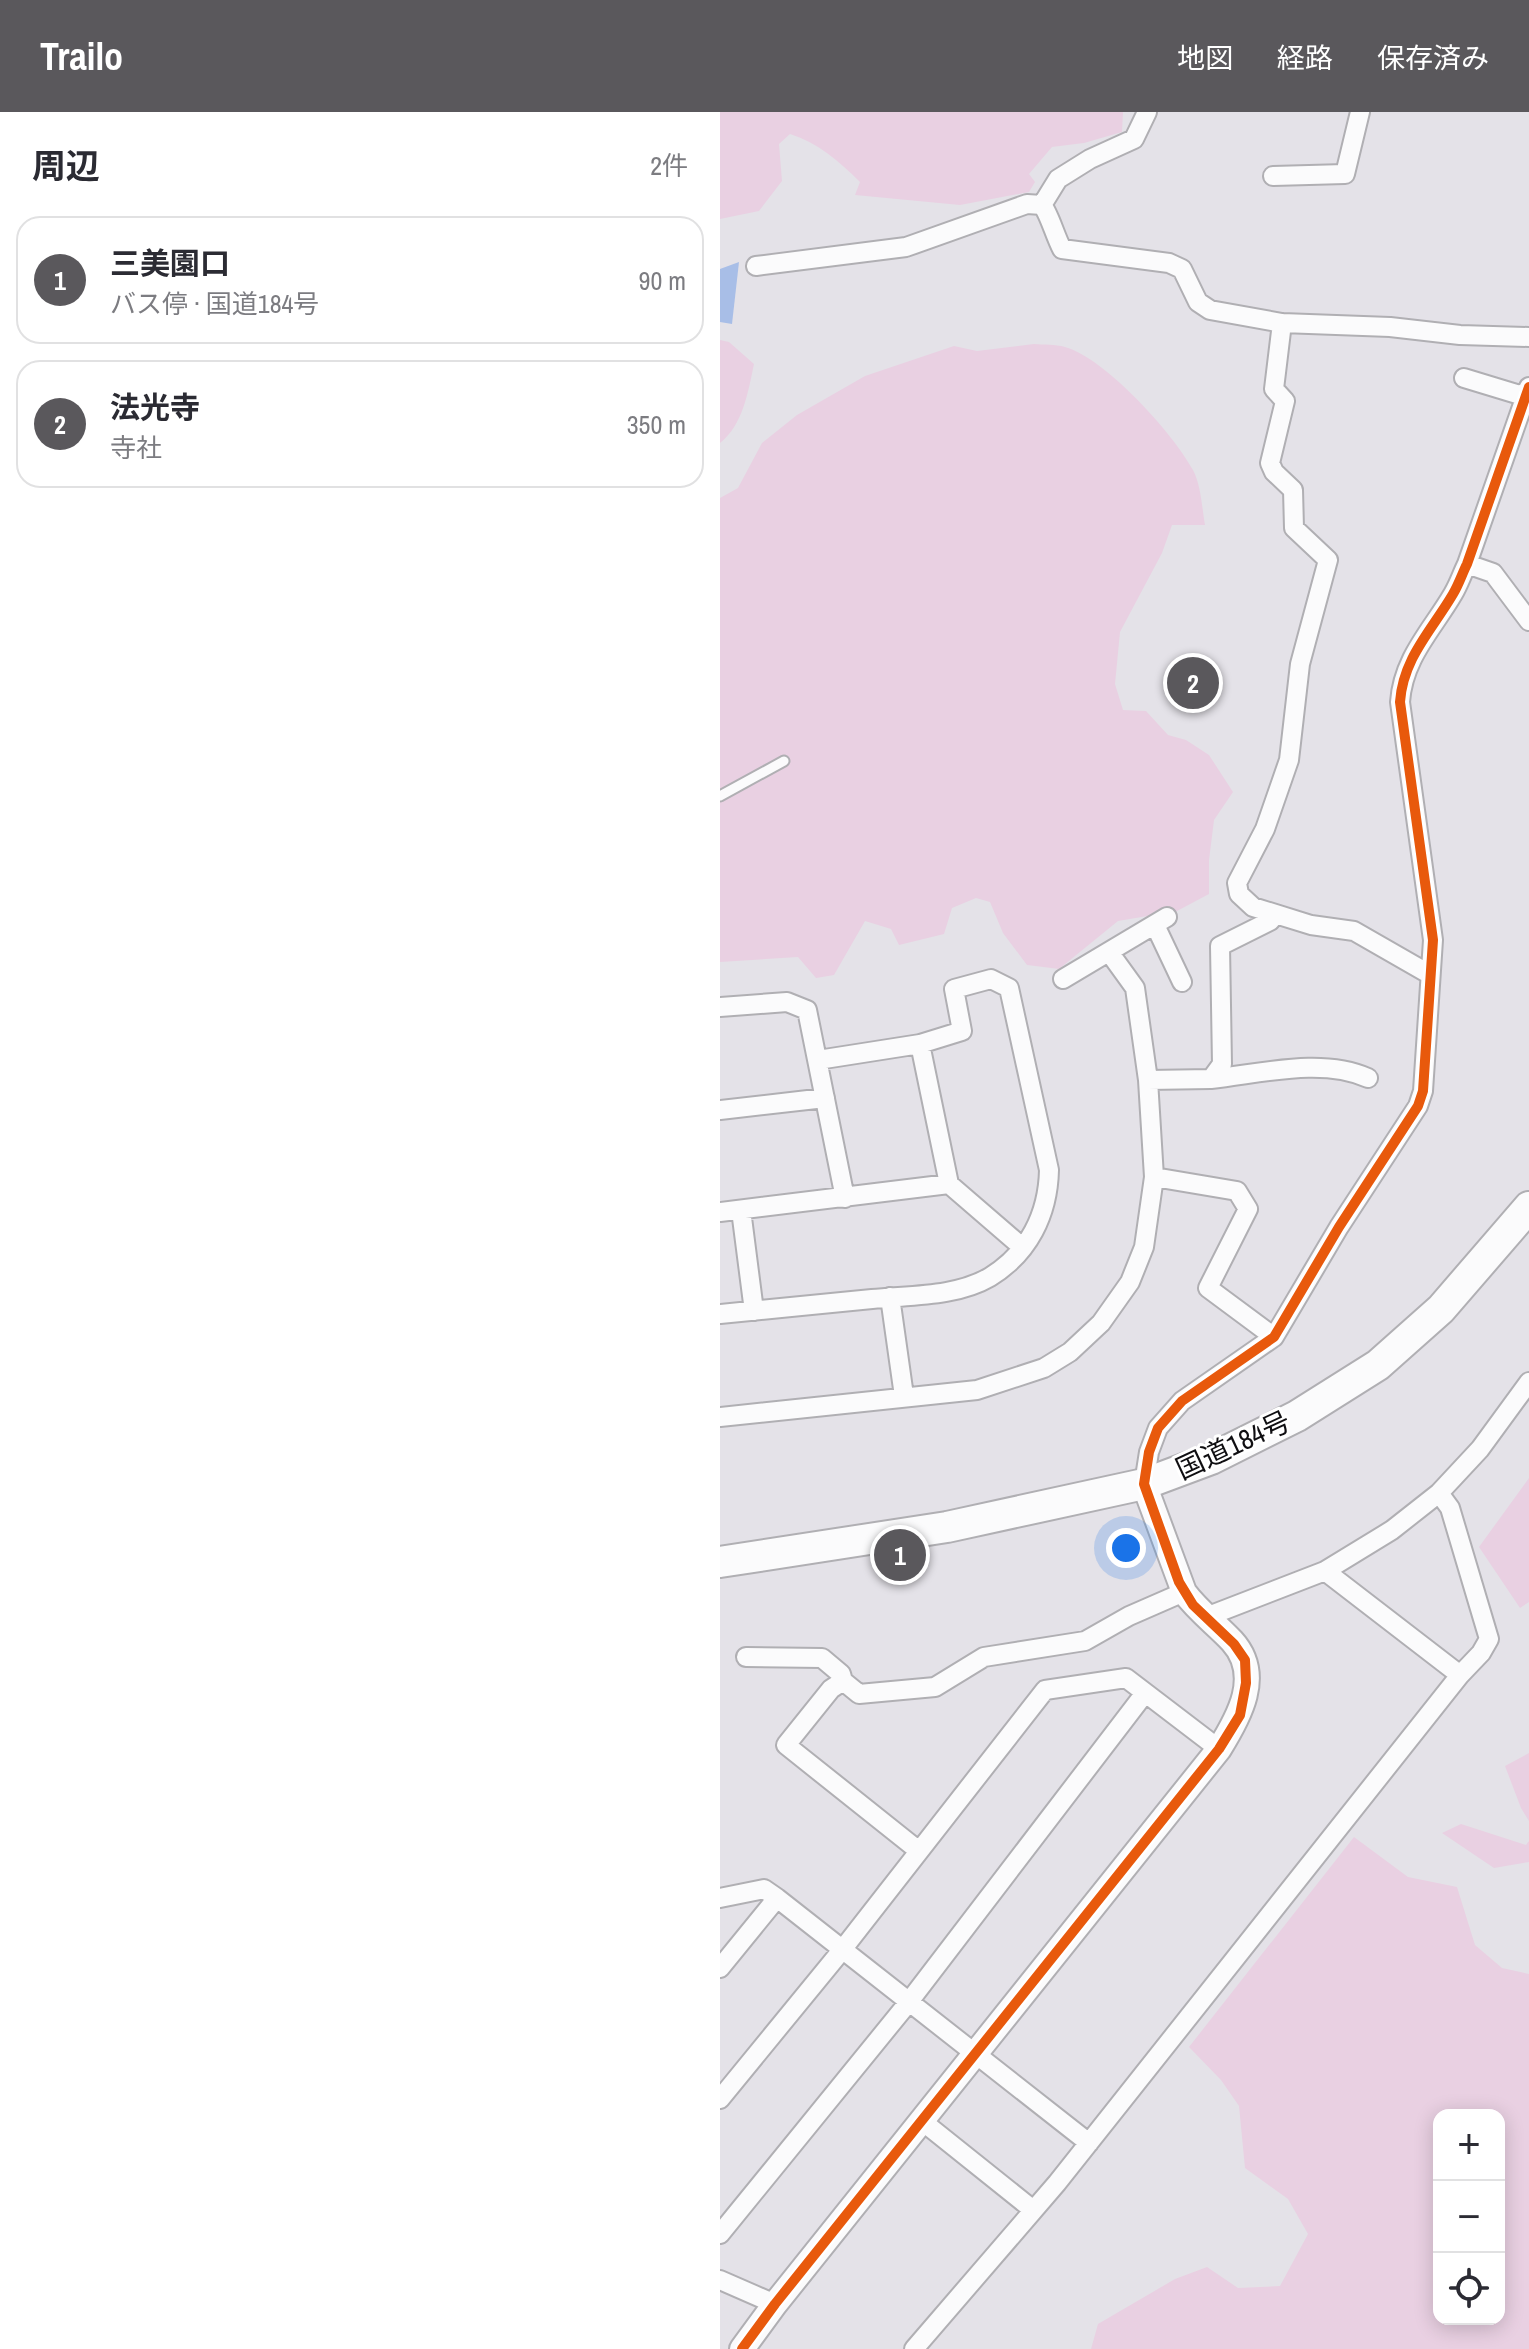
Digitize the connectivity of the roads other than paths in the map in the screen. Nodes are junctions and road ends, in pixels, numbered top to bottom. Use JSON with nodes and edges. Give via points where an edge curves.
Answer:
{"nodes":[{"id":1,"x":1147,"y":112,"type":"edge"},
{"id":2,"x":1360,"y":112,"type":"edge"},
{"id":3,"x":1273,"y":176,"type":"dead end"},
{"id":4,"x":1042,"y":205,"type":"junction"},
{"id":5,"x":756,"y":266,"type":"dead end"},
{"id":6,"x":1282,"y":323,"type":"junction"},
{"id":7,"x":1529,"y":337,"type":"edge"},
{"id":8,"x":1464,"y":378,"type":"dead end"},
{"id":9,"x":1528,"y":389,"type":"edge"},
{"id":10,"x":1467,"y":564,"type":"junction"},
{"id":11,"x":1529,"y":621,"type":"edge"},
{"id":12,"x":784,"y":761,"type":"dead end"},
{"id":13,"x":720,"y":796,"type":"edge"},
{"id":14,"x":1276,"y":914,"type":"junction"},
{"id":15,"x":1109,"y":952,"type":"junction"},
{"id":16,"x":1429,"y":974,"type":"junction"},
{"id":17,"x":1063,"y":979,"type":"dead end"},
{"id":18,"x":1182,"y":982,"type":"dead end"},
{"id":19,"x":720,"y":1007,"type":"edge"},
{"id":20,"x":920,"y":1044,"type":"junction"},
{"id":21,"x":818,"y":1060,"type":"junction"},
{"id":22,"x":1368,"y":1078,"type":"dead end"},
{"id":23,"x":1211,"y":1079,"type":"junction"},
{"id":24,"x":1148,"y":1080,"type":"junction"},
{"id":25,"x":825,"y":1098,"type":"junction"},
{"id":26,"x":720,"y":1110,"type":"edge"},
{"id":27,"x":1154,"y":1177,"type":"junction"},
{"id":28,"x":949,"y":1184,"type":"junction"},
{"id":29,"x":845,"y":1198,"type":"junction"},
{"id":30,"x":1529,"y":1207,"type":"edge"},
{"id":31,"x":741,"y":1210,"type":"junction"},
{"id":32,"x":720,"y":1212,"type":"edge"},
{"id":33,"x":1022,"y":1247,"type":"junction"},
{"id":34,"x":890,"y":1297,"type":"junction"},
{"id":35,"x":754,"y":1311,"type":"junction"},
{"id":36,"x":720,"y":1314,"type":"edge"},
{"id":37,"x":1274,"y":1337,"type":"junction"},
{"id":38,"x":1529,"y":1382,"type":"edge"},
{"id":39,"x":904,"y":1396,"type":"junction"},
{"id":40,"x":720,"y":1417,"type":"edge"},
{"id":41,"x":1144,"y":1484,"type":"junction"},
{"id":42,"x":1439,"y":1493,"type":"junction"},
{"id":43,"x":720,"y":1562,"type":"edge"},
{"id":44,"x":1325,"y":1571,"type":"junction"},
{"id":45,"x":1184,"y":1592,"type":"junction"},
{"id":46,"x":1206,"y":1617,"type":"junction"},
{"id":47,"x":746,"y":1657,"type":"dead end"},
{"id":48,"x":1460,"y":1675,"type":"junction"},
{"id":49,"x":843,"y":1681,"type":"junction"},
{"id":50,"x":1145,"y":1693,"type":"junction"},
{"id":51,"x":1219,"y":1749,"type":"junction"},
{"id":52,"x":919,"y":1851,"type":"junction"},
{"id":53,"x":720,"y":1898,"type":"edge"},
{"id":54,"x":777,"y":1898,"type":"junction"},
{"id":55,"x":842,"y":1950,"type":"junction"},
{"id":56,"x":720,"y":1968,"type":"edge"},
{"id":57,"x":908,"y":2003,"type":"junction"},
{"id":58,"x":976,"y":2055,"type":"junction"},
{"id":59,"x":720,"y":2099,"type":"edge"},
{"id":60,"x":922,"y":2121,"type":"junction"},
{"id":61,"x":1089,"y":2143,"type":"junction"},
{"id":62,"x":1032,"y":2209,"type":"junction"},
{"id":63,"x":720,"y":2234,"type":"edge"},
{"id":64,"x":720,"y":2280,"type":"edge"},
{"id":65,"x":775,"y":2304,"type":"junction"},
{"id":66,"x":742,"y":2349,"type":"edge"},
{"id":67,"x":914,"y":2349,"type":"edge"}],
"edges":[{"from":1,"to":4,"type":"street","via":[[1134,139],[1058,179]]},
{"from":2,"to":3,"type":"street","via":[[1345,174]]},
{"from":4,"to":5,"type":"street","via":[[1027,204],[906,247]]},
{"from":4,"to":6,"type":"street","via":[[1062,249],[1169,263],[1182,269],[1198,302],[1210,310]]},
{"from":6,"to":7,"type":"street"},
{"from":6,"to":14,"type":"street","via":[[1274,389],[1285,401],[1270,463],[1293,490],[1294,528],[1328,560],[1300,664],[1289,760],[1265,829],[1237,883],[1239,894],[1253,907]]},
{"from":8,"to":9,"type":"street","via":[[1520,395]]},
{"from":9,"to":10,"type":"street"},
{"from":10,"to":11,"type":"street","via":[[1493,573]]},
{"from":10,"to":16,"type":"street","via":[[1401,681],[1433,940]]},
{"from":12,"to":13,"type":"lane"},
{"from":14,"to":16,"type":"street","via":[[1354,931]]},
{"from":14,"to":23,"type":"street","via":[[1220,946],[1222,1064]]},
{"from":15,"to":17,"type":"street"},
{"from":15,"to":18,"type":"street","via":[[1161,921]]},
{"from":15,"to":24,"type":"street","via":[[1135,988]]},
{"from":16,"to":37,"type":"street","via":[[1418,1106]]},
{"from":19,"to":21,"type":"street","via":[[787,1002],[807,1010]]},
{"from":20,"to":21,"type":"street"},
{"from":20,"to":28,"type":"street"},
{"from":20,"to":33,"type":"street","via":[[962,1031],[954,989],[991,979],[1009,988],[1049,1170],[1040,1220]]},
{"from":21,"to":25,"type":"street"},
{"from":22,"to":23,"type":"street","via":[[1308,1068]]},
{"from":23,"to":24,"type":"street"},
{"from":24,"to":27,"type":"street"},
{"from":25,"to":26,"type":"street"},
{"from":25,"to":29,"type":"street"},
{"from":27,"to":37,"type":"street","via":[[1237,1191],[1248,1209],[1208,1288]]},
{"from":27,"to":39,"type":"street","via":[[1144,1247],[1130,1282],[1101,1323],[1070,1352],[1044,1368],[977,1390]]},
{"from":28,"to":29,"type":"street"},
{"from":28,"to":33,"type":"street"},
{"from":29,"to":31,"type":"street"},
{"from":30,"to":41,"type":"highway","name":"国道184号","via":[[1441,1309],[1378,1365],[1285,1422],[1211,1459]]},
{"from":31,"to":32,"type":"street"},
{"from":31,"to":35,"type":"street"},
{"from":33,"to":34,"type":"street","via":[[990,1277],[975,1283],[949,1292]]},
{"from":34,"to":35,"type":"street"},
{"from":34,"to":39,"type":"street"},
{"from":35,"to":36,"type":"street"},
{"from":37,"to":41,"type":"street","via":[[1182,1401],[1158,1428]]},
{"from":38,"to":42,"type":"street","via":[[1480,1449]]},
{"from":39,"to":40,"type":"street"},
{"from":41,"to":43,"type":"highway","name":"国道184号","via":[[947,1527]]},
{"from":41,"to":45,"type":"street"},
{"from":42,"to":44,"type":"street"},
{"from":42,"to":48,"type":"street","via":[[1450,1508],[1489,1639]]},
{"from":44,"to":46,"type":"street"},
{"from":44,"to":48,"type":"street"},
{"from":45,"to":46,"type":"street"},
{"from":45,"to":49,"type":"street","via":[[1085,1641],[984,1657],[935,1687],[859,1694]]},
{"from":46,"to":51,"type":"street","via":[[1245,1660],[1240,1715]]},
{"from":47,"to":49,"type":"street","via":[[822,1658]]},
{"from":48,"to":61,"type":"street"},
{"from":49,"to":52,"type":"street","via":[[786,1745]]},
{"from":50,"to":51,"type":"street"},
{"from":50,"to":52,"type":"street","via":[[1126,1678],[1045,1690]]},
{"from":50,"to":57,"type":"street"},
{"from":51,"to":58,"type":"street"},
{"from":52,"to":55,"type":"street"},
{"from":53,"to":54,"type":"street","via":[[764,1889]]},
{"from":54,"to":55,"type":"street"},
{"from":54,"to":56,"type":"street"},
{"from":55,"to":57,"type":"street"},
{"from":55,"to":59,"type":"street"},
{"from":57,"to":58,"type":"street"},
{"from":57,"to":63,"type":"street"},
{"from":58,"to":60,"type":"street"},
{"from":58,"to":61,"type":"street"},
{"from":60,"to":62,"type":"street"},
{"from":60,"to":65,"type":"street"},
{"from":61,"to":62,"type":"street"},
{"from":62,"to":67,"type":"street"},
{"from":64,"to":65,"type":"street"},
{"from":65,"to":66,"type":"street"}]}
